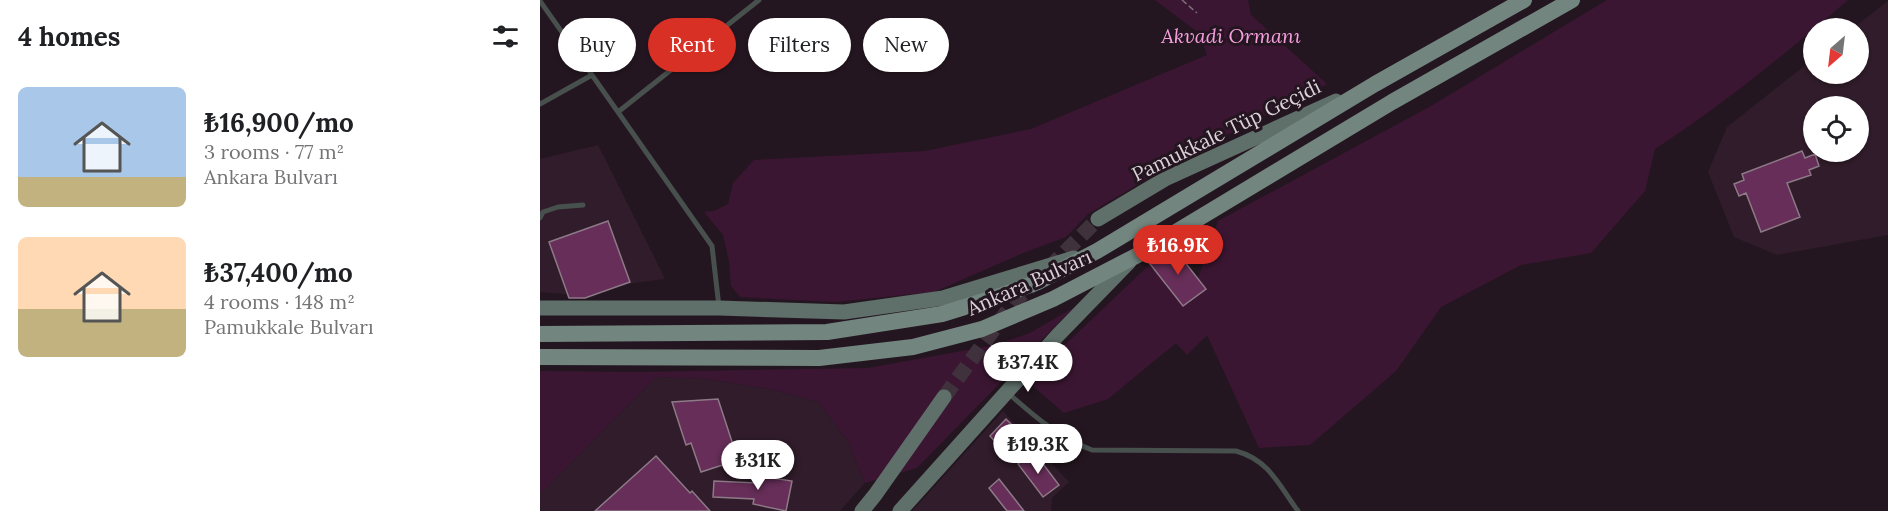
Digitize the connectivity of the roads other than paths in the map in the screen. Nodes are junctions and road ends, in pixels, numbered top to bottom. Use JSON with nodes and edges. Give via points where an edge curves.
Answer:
{"nodes":[{"id":1,"x":759,"y":0,"type":"edge"},
{"id":2,"x":1524,"y":0,"type":"edge"},
{"id":3,"x":1572,"y":0,"type":"edge"},
{"id":4,"x":540,"y":1,"type":"edge"},
{"id":5,"x":592,"y":75,"type":"junction"},
{"id":6,"x":1374,"y":84,"type":"junction"},
{"id":7,"x":540,"y":104,"type":"edge"},
{"id":8,"x":618,"y":112,"type":"junction"},
{"id":9,"x":583,"y":205,"type":"dead end"},
{"id":10,"x":540,"y":218,"type":"edge"},
{"id":11,"x":1098,"y":219,"type":"tunnel mouth"},
{"id":12,"x":1097,"y":251,"type":"junction"},
{"id":13,"x":1136,"y":256,"type":"junction"},
{"id":14,"x":540,"y":308,"type":"edge"},
{"id":15,"x":719,"y":308,"type":"junction"},
{"id":16,"x":540,"y":334,"type":"edge"},
{"id":17,"x":540,"y":357,"type":"edge"},
{"id":18,"x":1006,"y":392,"type":"junction"},
{"id":19,"x":944,"y":397,"type":"tunnel mouth"},
{"id":20,"x":861,"y":511,"type":"edge"},
{"id":21,"x":900,"y":511,"type":"edge"},
{"id":22,"x":1298,"y":511,"type":"edge"}],
"edges":[{"from":1,"to":8,"type":"lane"},
{"from":2,"to":6,"type":"main road","name":"Ankara Bulvarı"},
{"from":3,"to":13,"type":"main road","name":"Ankara Bulvarı","via":[[1392,102]]},
{"from":4,"to":5,"type":"lane"},
{"from":5,"to":7,"type":"lane"},
{"from":5,"to":8,"type":"lane"},
{"from":6,"to":11,"type":"main road","name":"Pamukkale Tüp Geçidi","via":[[1165,179]]},
{"from":6,"to":12,"type":"main road","name":"Ankara Bulvarı"},
{"from":8,"to":15,"type":"lane","via":[[712,246]]},
{"from":9,"to":10,"type":"lane","via":[[558,207],[543,212]]},
{"from":12,"to":15,"type":"main road","via":[[943,298],[844,312]]},
{"from":12,"to":16,"type":"main road","name":"Ankara Bulvarı","via":[[1038,282],[942,314],[838,330]]},
{"from":13,"to":17,"type":"main road","name":"Ankara Bulvarı","via":[[1053,299],[982,329],[913,347],[819,358]]},
{"from":13,"to":18,"type":"main road"},
{"from":14,"to":15,"type":"main road"},
{"from":18,"to":21,"type":"main road"},
{"from":18,"to":22,"type":"lane","via":[[1056,432],[1092,450],[1236,451],[1252,455],[1267,467]]},
{"from":19,"to":20,"type":"main road"}]}
